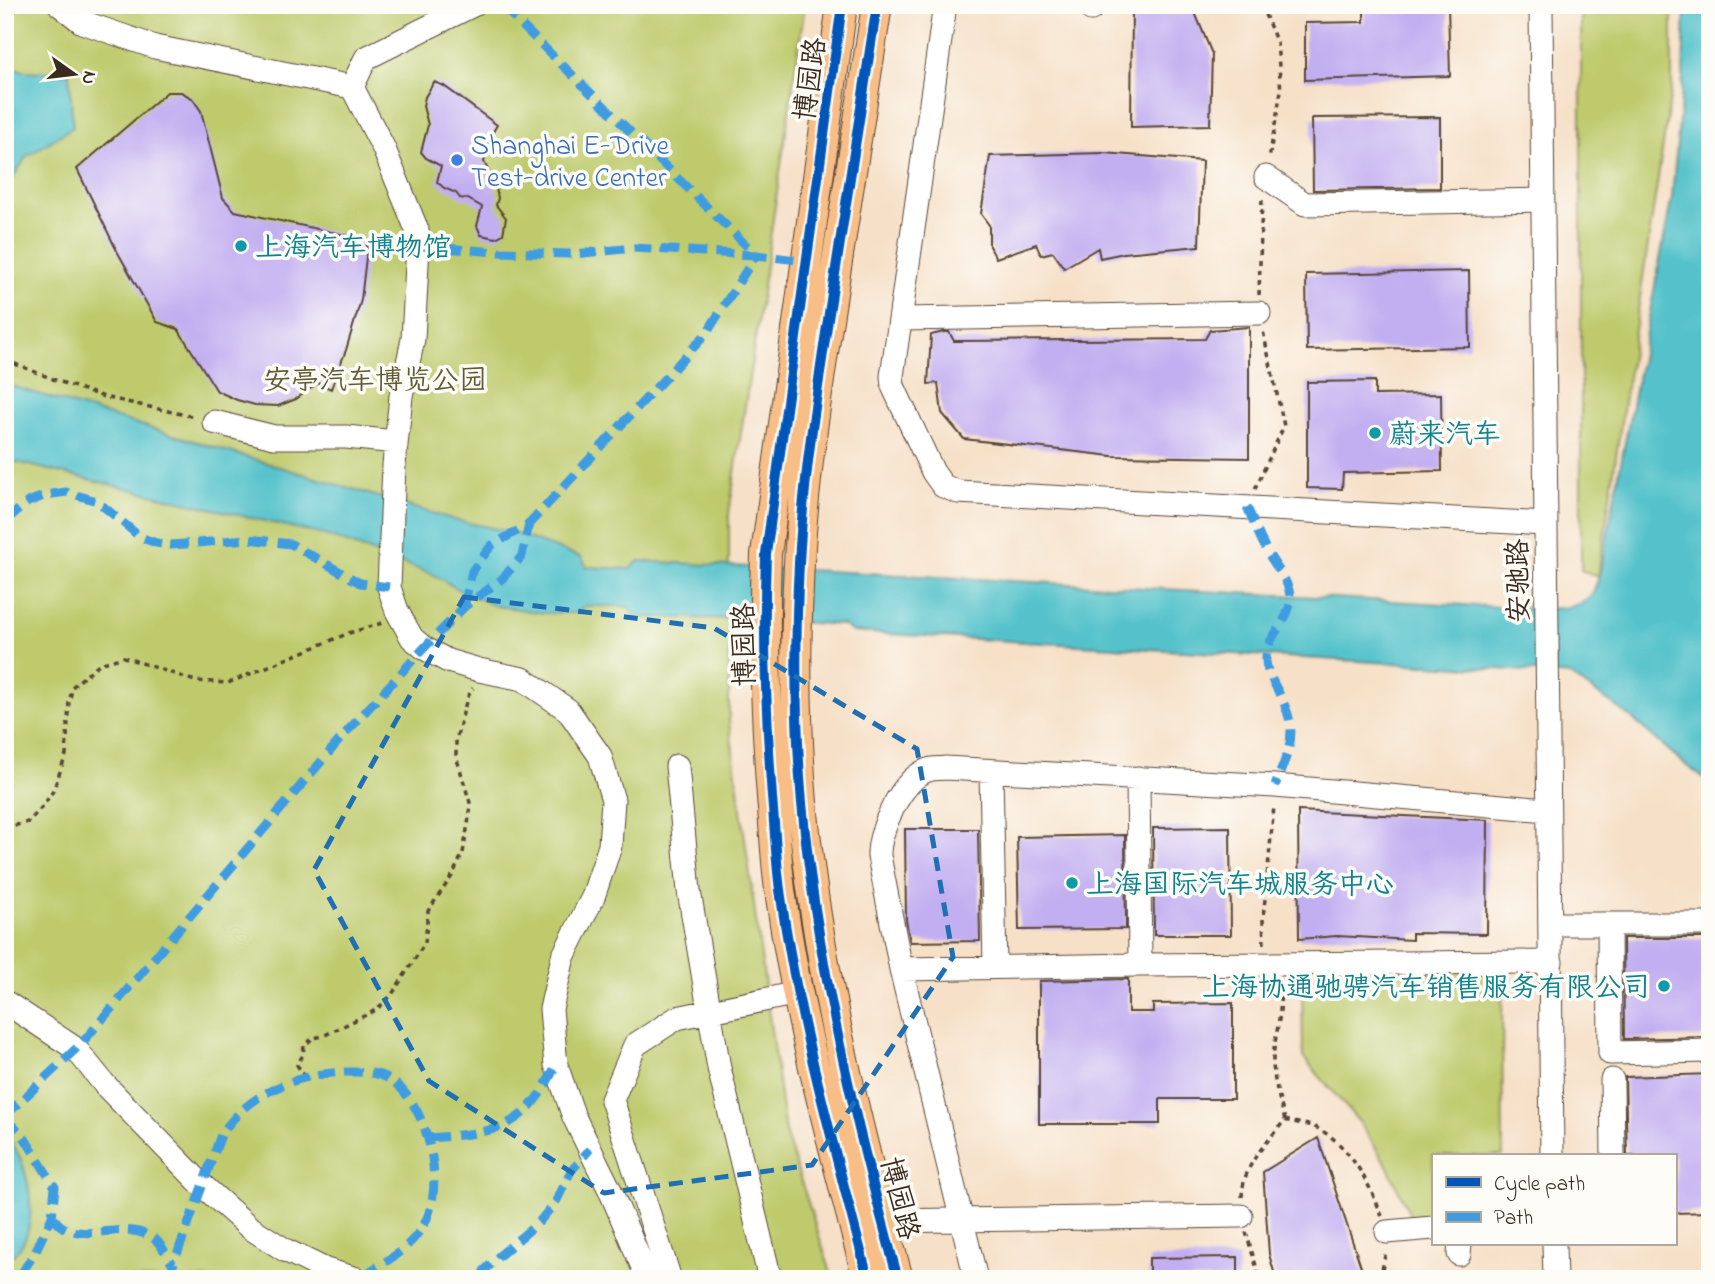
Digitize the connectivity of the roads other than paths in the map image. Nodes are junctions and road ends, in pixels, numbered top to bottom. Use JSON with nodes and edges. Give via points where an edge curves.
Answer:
{"nodes":[{"id":1,"x":60,"y":5,"type":"edge"},
{"id":2,"x":473,"y":5,"type":"edge"},
{"id":3,"x":842,"y":5,"type":"edge"},
{"id":4,"x":877,"y":5,"type":"edge"},
{"id":5,"x":945,"y":5,"type":"edge"},
{"id":6,"x":1541,"y":5,"type":"edge"},
{"id":7,"x":352,"y":87,"type":"junction"},
{"id":8,"x":1266,"y":177,"type":"road end"},
{"id":9,"x":1542,"y":200,"type":"junction"},
{"id":10,"x":1258,"y":313,"type":"road end"},
{"id":11,"x":901,"y":319,"type":"junction"},
{"id":12,"x":214,"y":422,"type":"road end"},
{"id":13,"x":396,"y":442,"type":"junction"},
{"id":14,"x":1546,"y":524,"type":"junction"},
{"id":15,"x":677,"y":766,"type":"dead end"},
{"id":16,"x":991,"y":772,"type":"junction"},
{"id":17,"x":1138,"y":778,"type":"junction"},
{"id":18,"x":1547,"y":810,"type":"junction"},
{"id":19,"x":1609,"y":923,"type":"junction"},
{"id":20,"x":1550,"y":924,"type":"junction"},
{"id":21,"x":1710,"y":924,"type":"edge"},
{"id":22,"x":1551,"y":962,"type":"junction"},
{"id":23,"x":1140,"y":965,"type":"junction"},
{"id":24,"x":995,"y":967,"type":"junction"},
{"id":25,"x":901,"y":969,"type":"junction"},
{"id":26,"x":798,"y":993,"type":"junction"},
{"id":27,"x":5,"y":1002,"type":"edge"},
{"id":28,"x":709,"y":1010,"type":"junction"},
{"id":29,"x":1710,"y":1051,"type":"edge"},
{"id":30,"x":1612,"y":1080,"type":"dead end"},
{"id":31,"x":1552,"y":1154,"type":"edge"},
{"id":32,"x":1613,"y":1154,"type":"edge"},
{"id":33,"x":1241,"y":1216,"type":"road end"},
{"id":34,"x":960,"y":1219,"type":"junction"},
{"id":35,"x":882,"y":1221,"type":"junction"},
{"id":36,"x":1432,"y":1228,"type":"edge"},
{"id":37,"x":1387,"y":1232,"type":"road end"},
{"id":38,"x":1554,"y":1246,"type":"edge"},
{"id":39,"x":357,"y":1279,"type":"edge"},
{"id":40,"x":648,"y":1279,"type":"edge"},
{"id":41,"x":670,"y":1279,"type":"edge"},
{"id":42,"x":770,"y":1279,"type":"edge"},
{"id":43,"x":868,"y":1279,"type":"edge"},
{"id":44,"x":898,"y":1279,"type":"edge"},
{"id":45,"x":976,"y":1279,"type":"edge"},
{"id":46,"x":1555,"y":1279,"type":"edge"}],
"edges":[{"from":1,"to":7,"type":"street","via":[[82,22],[155,47]]},
{"from":2,"to":7,"type":"street","via":[[366,58]]},
{"from":3,"to":26,"type":"main road","name":"博园路","via":[[766,554],[768,742],[780,895]]},
{"from":4,"to":35,"type":"main road","name":"博园路","via":[[806,471],[799,564],[798,726],[802,803],[821,950]]},
{"from":5,"to":11,"type":"street"},
{"from":6,"to":9,"type":"street","name":"安驰路"},
{"from":7,"to":13,"type":"street","via":[[417,230],[413,339]]},
{"from":8,"to":9,"type":"street","via":[[1305,204]]},
{"from":9,"to":14,"type":"street","name":"安驰路"},
{"from":10,"to":11,"type":"street"},
{"from":11,"to":14,"type":"street","via":[[893,386],[933,472],[943,485],[958,492]]},
{"from":12,"to":13,"type":"street","via":[[274,437]]},
{"from":13,"to":40,"type":"street","via":[[388,575],[397,611],[412,638],[448,661],[523,679],[568,710],[600,756],[612,800],[610,846],[593,897],[563,957],[551,1009],[555,1065]]},
{"from":14,"to":18,"type":"street","name":"安驰路"},
{"from":15,"to":28,"type":"street","via":[[689,891]]},
{"from":16,"to":17,"type":"street"},
{"from":16,"to":24,"type":"street"},
{"from":16,"to":25,"type":"street","via":[[928,770],[901,794],[882,832],[879,856]]},
{"from":17,"to":18,"type":"street"},
{"from":17,"to":23,"type":"street"},
{"from":18,"to":20,"type":"street","name":"安驰路"},
{"from":19,"to":20,"type":"street"},
{"from":19,"to":21,"type":"street"},
{"from":19,"to":29,"type":"street","via":[[1610,1053]]},
{"from":20,"to":22,"type":"street","name":"安驰路"},
{"from":22,"to":23,"type":"street"},
{"from":22,"to":31,"type":"street","name":"安驰路"},
{"from":23,"to":24,"type":"street"},
{"from":24,"to":25,"type":"street"},
{"from":25,"to":34,"type":"street"},
{"from":26,"to":28,"type":"street"},
{"from":26,"to":43,"type":"main road","name":"博园路"},
{"from":27,"to":39,"type":"street","via":[[76,1049],[123,1104],[249,1227],[326,1270]]},
{"from":28,"to":41,"type":"street","via":[[677,1018],[635,1045],[612,1100]]},
{"from":28,"to":42,"type":"street"},
{"from":30,"to":32,"type":"street"},
{"from":33,"to":34,"type":"street"},
{"from":34,"to":35,"type":"street"},
{"from":34,"to":45,"type":"street"},
{"from":35,"to":44,"type":"main road","name":"博园路"},
{"from":36,"to":37,"type":"street"},
{"from":38,"to":46,"type":"street"}]}
